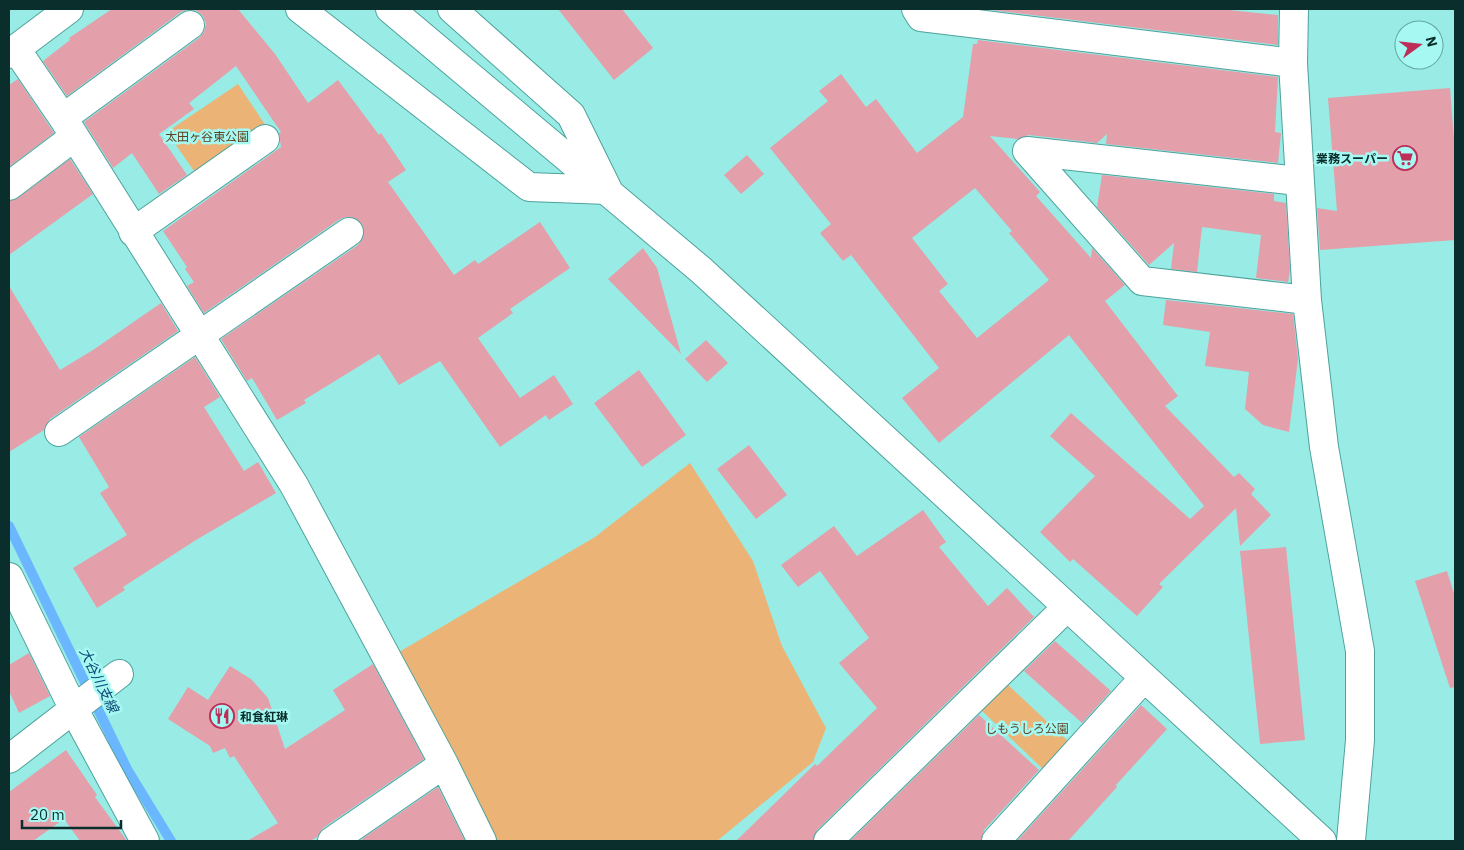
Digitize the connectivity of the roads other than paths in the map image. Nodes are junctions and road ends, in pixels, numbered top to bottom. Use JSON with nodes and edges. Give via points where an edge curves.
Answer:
{"nodes":[{"id":1,"x":69,"y":9,"type":"edge"},
{"id":2,"x":300,"y":9,"type":"edge"},
{"id":3,"x":390,"y":9,"type":"edge"},
{"id":4,"x":452,"y":9,"type":"edge"},
{"id":5,"x":916,"y":9,"type":"edge"},
{"id":6,"x":1294,"y":9,"type":"edge"},
{"id":7,"x":190,"y":25,"type":"dead end"},
{"id":8,"x":12,"y":52,"type":"edge"},
{"id":9,"x":1293,"y":63,"type":"junction"},
{"id":10,"x":68,"y":128,"type":"junction"},
{"id":11,"x":265,"y":139,"type":"dead end"},
{"id":12,"x":1298,"y":180,"type":"junction"},
{"id":13,"x":9,"y":186,"type":"edge"},
{"id":14,"x":608,"y":190,"type":"junction"},
{"id":15,"x":133,"y":232,"type":"junction"},
{"id":16,"x":349,"y":232,"type":"dead end"},
{"id":17,"x":1307,"y":300,"type":"junction"},
{"id":18,"x":200,"y":336,"type":"junction"},
{"id":19,"x":59,"y":432,"type":"dead end"},
{"id":20,"x":9,"y":576,"type":"edge"},
{"id":21,"x":1067,"y":607,"type":"junction"},
{"id":22,"x":119,"y":674,"type":"dead end"},
{"id":23,"x":1144,"y":678,"type":"junction"},
{"id":24,"x":73,"y":708,"type":"junction"},
{"id":25,"x":9,"y":759,"type":"edge"},
{"id":26,"x":444,"y":764,"type":"junction"},
{"id":27,"x":145,"y":841,"type":"edge"},
{"id":28,"x":332,"y":841,"type":"edge"},
{"id":29,"x":482,"y":841,"type":"edge"},
{"id":30,"x":828,"y":841,"type":"edge"},
{"id":31,"x":996,"y":841,"type":"edge"},
{"id":32,"x":1322,"y":841,"type":"edge"},
{"id":33,"x":1351,"y":841,"type":"edge"}],
"edges":[{"from":1,"to":8,"type":"street"},
{"from":2,"to":14,"type":"street","via":[[529,187]]},
{"from":3,"to":14,"type":"street"},
{"from":4,"to":14,"type":"street","via":[[571,115]]},
{"from":5,"to":9,"type":"street","via":[[921,17]]},
{"from":6,"to":9,"type":"street"},
{"from":7,"to":10,"type":"street"},
{"from":8,"to":10,"type":"street"},
{"from":9,"to":12,"type":"street"},
{"from":10,"to":13,"type":"street"},
{"from":10,"to":15,"type":"street"},
{"from":11,"to":15,"type":"street"},
{"from":12,"to":17,"type":"street"},
{"from":12,"to":17,"type":"street","via":[[1028,151],[1142,281]]},
{"from":14,"to":21,"type":"street","via":[[701,270]]},
{"from":15,"to":18,"type":"street"},
{"from":16,"to":18,"type":"street"},
{"from":17,"to":33,"type":"street","via":[[1324,447],[1360,651],[1360,740]]},
{"from":18,"to":19,"type":"street"},
{"from":18,"to":26,"type":"street","via":[[294,486]]},
{"from":20,"to":24,"type":"street"},
{"from":21,"to":23,"type":"street"},
{"from":21,"to":30,"type":"street"},
{"from":22,"to":24,"type":"street"},
{"from":23,"to":31,"type":"street"},
{"from":23,"to":32,"type":"street"},
{"from":24,"to":25,"type":"street"},
{"from":24,"to":27,"type":"street"},
{"from":26,"to":28,"type":"street"},
{"from":26,"to":29,"type":"street"}]}
